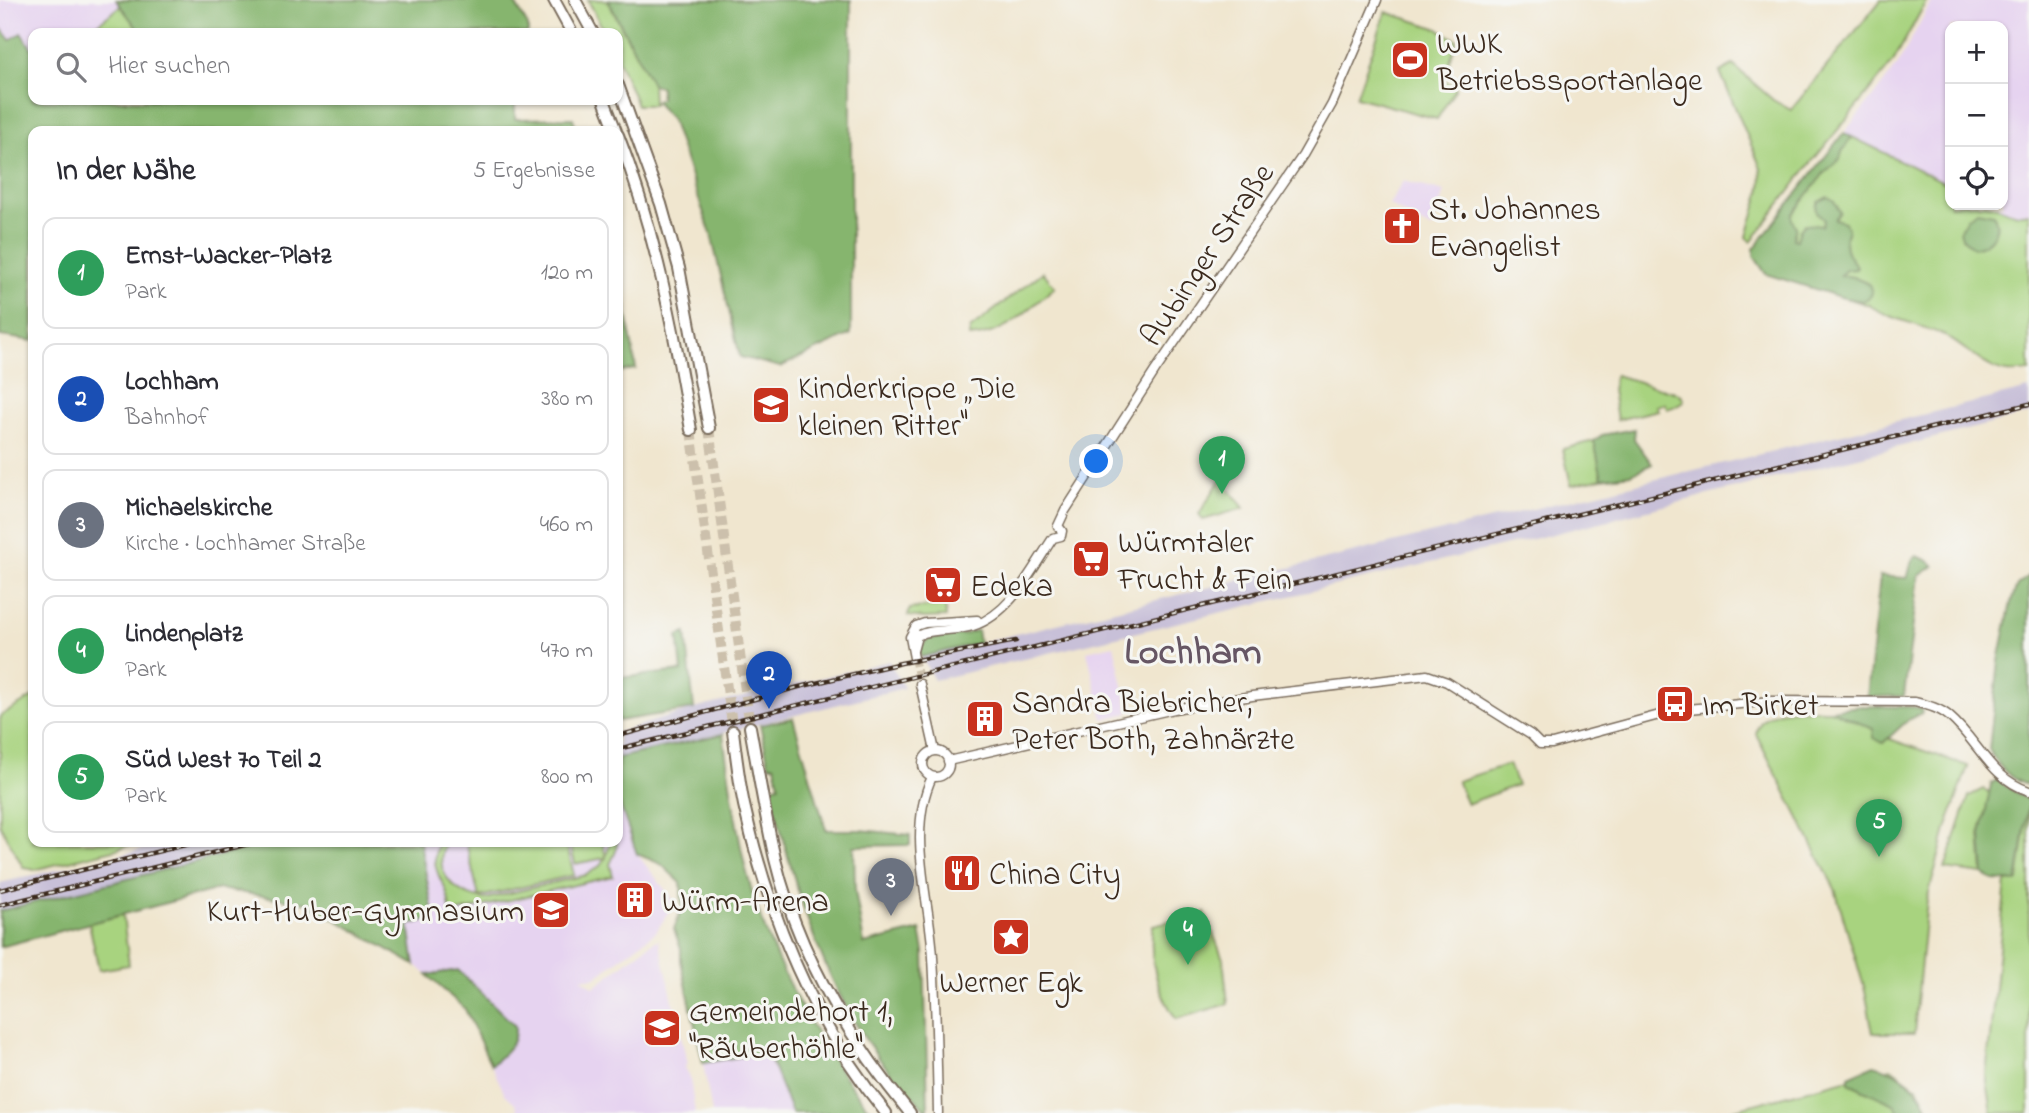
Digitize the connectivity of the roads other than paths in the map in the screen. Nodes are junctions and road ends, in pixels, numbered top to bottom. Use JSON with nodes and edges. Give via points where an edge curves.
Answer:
{"nodes":[{"id":1,"x":552,"y":0,"type":"edge"},
{"id":2,"x":575,"y":0,"type":"edge"},
{"id":3,"x":1377,"y":0,"type":"edge"},
{"id":4,"x":570,"y":28,"type":"edge"},
{"id":5,"x":590,"y":28,"type":"edge"},
{"id":6,"x":623,"y":99,"type":"edge"},
{"id":7,"x":606,"y":105,"type":"edge"},
{"id":8,"x":614,"y":126,"type":"edge"},
{"id":9,"x":623,"y":150,"type":"edge"},
{"id":10,"x":709,"y":428,"type":"tunnel mouth"},
{"id":11,"x":691,"y":430,"type":"tunnel mouth"},
{"id":12,"x":984,"y":620,"type":"junction"},
{"id":13,"x":920,"y":684,"type":"tunnel mouth"},
{"id":14,"x":750,"y":727,"type":"tunnel mouth"},
{"id":15,"x":733,"y":731,"type":"tunnel mouth"},
{"id":16,"x":935,"y":751,"type":"junction"},
{"id":17,"x":948,"y":761,"type":"junction"},
{"id":18,"x":932,"y":777,"type":"junction"},
{"id":19,"x":2029,"y":791,"type":"edge"},
{"id":20,"x":886,"y":1113,"type":"edge"},
{"id":21,"x":911,"y":1113,"type":"edge"},
{"id":22,"x":938,"y":1113,"type":"edge"}],
"edges":[{"from":1,"to":4,"type":"highway"},
{"from":2,"to":5,"type":"highway"},
{"from":3,"to":12,"type":"street","name":"Aubinger Straße","via":[[1332,104],[1303,155],[1155,371],[1058,526],[1051,529],[1053,538],[1020,588]]},
{"from":6,"to":10,"type":"highway","via":[[679,268]]},
{"from":7,"to":8,"type":"highway"},
{"from":9,"to":11,"type":"highway","via":[[661,272]]},
{"from":12,"to":12,"type":"street","via":[[916,626],[910,637],[914,655],[917,636]]},
{"from":13,"to":16,"type":"street"},
{"from":14,"to":21,"type":"highway","via":[[775,860],[792,915],[849,1030]]},
{"from":15,"to":20,"type":"highway","via":[[744,804],[777,923],[833,1039]]},
{"from":16,"to":17,"type":"street"},
{"from":16,"to":18,"type":"street","via":[[923,762]]},
{"from":17,"to":18,"type":"street","via":[[947,772]]},
{"from":17,"to":19,"type":"street","via":[[1174,709],[1426,675],[1447,682],[1540,744],[1678,710],[1771,701],[1903,700],[1939,710],[1957,724],[1999,774]]},
{"from":18,"to":22,"type":"street","via":[[922,801],[921,842],[933,954]]}]}
